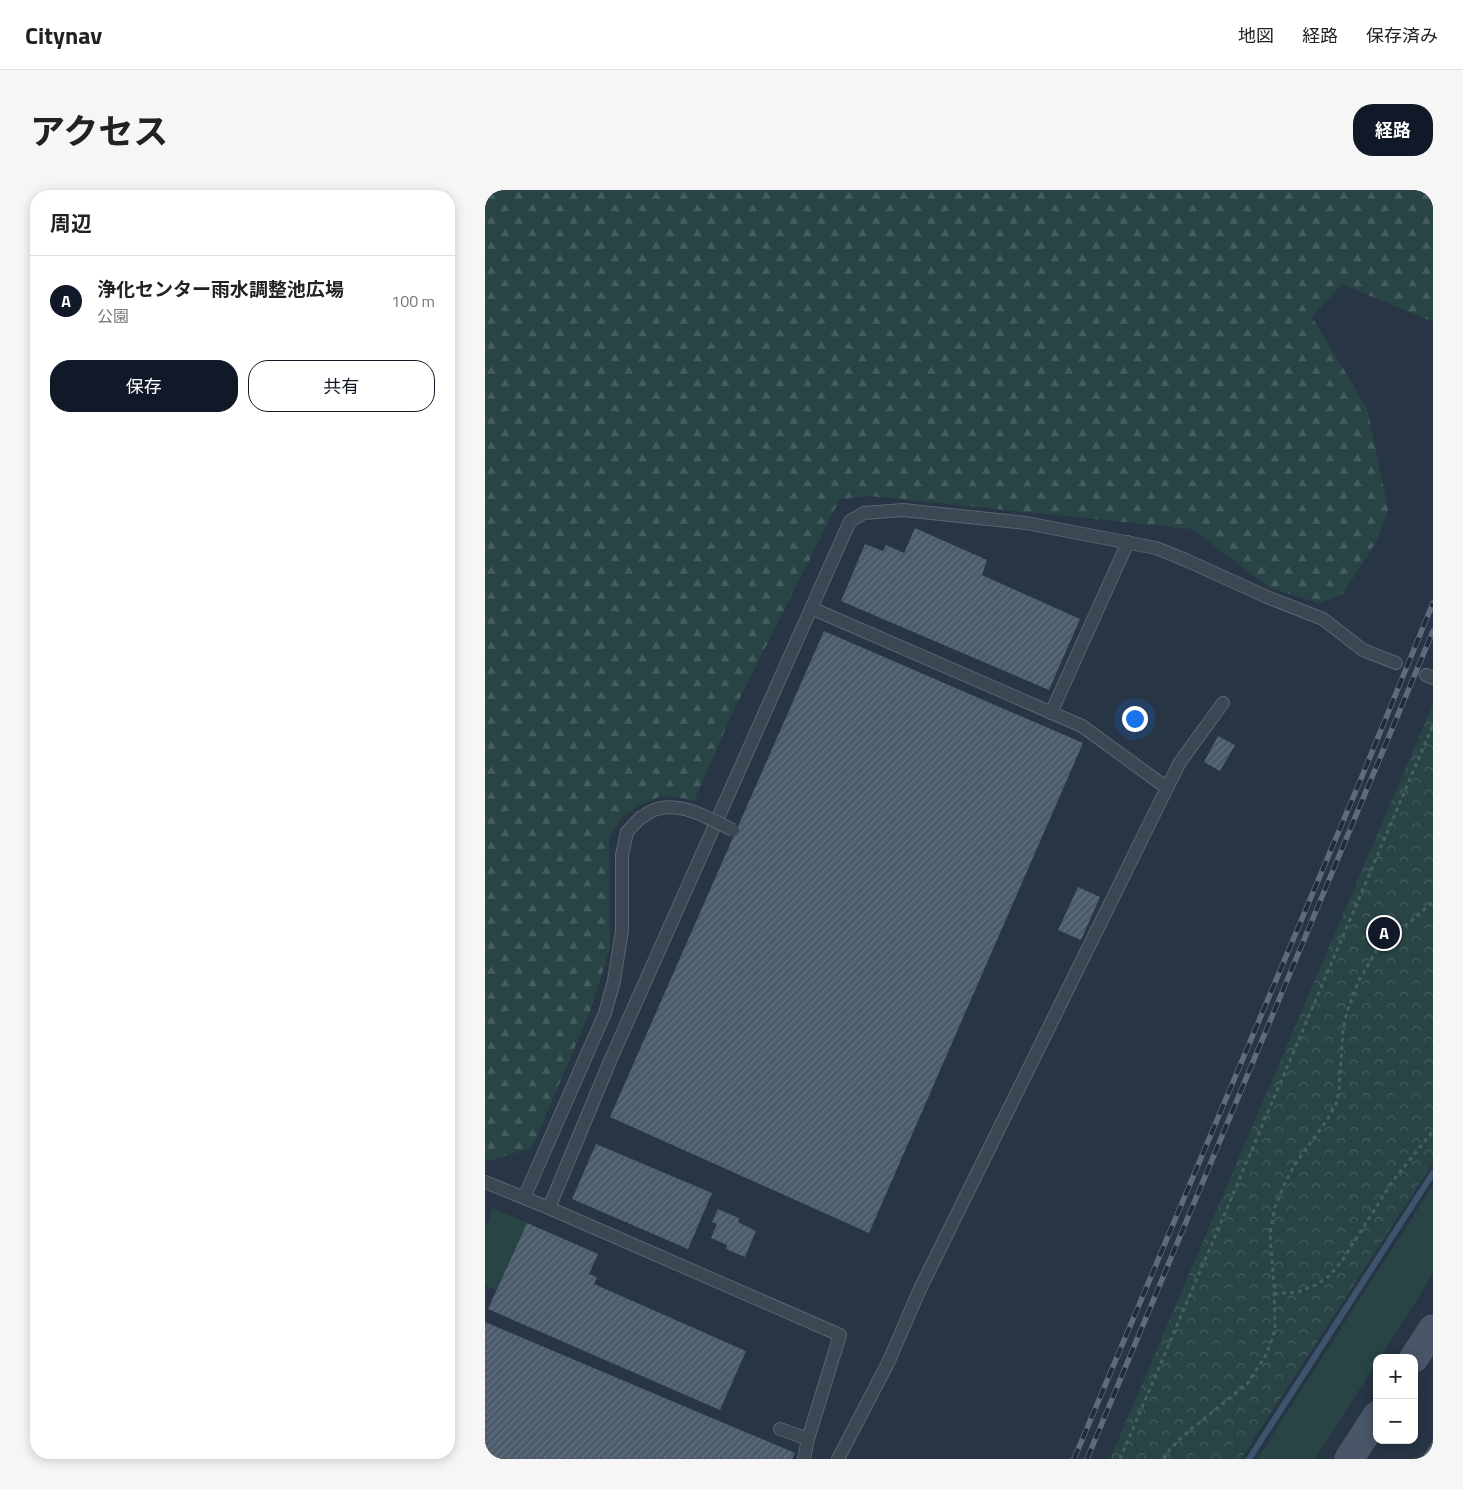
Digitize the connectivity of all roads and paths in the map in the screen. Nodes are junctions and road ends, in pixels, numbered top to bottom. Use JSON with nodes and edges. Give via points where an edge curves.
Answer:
{"nodes":[{"id":1,"x":1128,"y":542,"type":"junction"},
{"id":2,"x":811,"y":608,"type":"junction"},
{"id":3,"x":1396,"y":663,"type":"dead end"},
{"id":4,"x":1223,"y":703,"type":"dead end"},
{"id":5,"x":1051,"y":714,"type":"junction"},
{"id":6,"x":1433,"y":725,"type":"edge"},
{"id":7,"x":1167,"y":788,"type":"junction"},
{"id":8,"x":733,"y":830,"type":"dead end"},
{"id":9,"x":1433,"y":902,"type":"edge"},
{"id":10,"x":1433,"y":1131,"type":"edge"},
{"id":11,"x":486,"y":1186,"type":"edge"},
{"id":12,"x":524,"y":1198,"type":"junction"},
{"id":13,"x":549,"y":1208,"type":"junction"},
{"id":14,"x":1274,"y":1294,"type":"junction"},
{"id":15,"x":1433,"y":1329,"type":"edge"},
{"id":16,"x":1417,"y":1354,"type":"edge"},
{"id":17,"x":1373,"y":1422,"type":"edge"},
{"id":18,"x":780,"y":1429,"type":"dead end"},
{"id":19,"x":808,"y":1439,"type":"junction"},
{"id":20,"x":804,"y":1459,"type":"edge"},
{"id":21,"x":837,"y":1459,"type":"edge"},
{"id":22,"x":1120,"y":1459,"type":"edge"},
{"id":23,"x":1164,"y":1459,"type":"edge"},
{"id":24,"x":1349,"y":1459,"type":"edge"}],
"edges":[{"from":1,"to":2,"type":"lane","via":[[1026,524],[903,510],[864,513],[849,521]]},
{"from":1,"to":3,"type":"lane","via":[[1156,548],[1323,619],[1363,650]]},
{"from":1,"to":5,"type":"lane"},
{"from":2,"to":5,"type":"lane"},
{"from":2,"to":13,"type":"lane","via":[[610,1061]]},
{"from":4,"to":7,"type":"lane","via":[[1180,762]]},
{"from":5,"to":7,"type":"lane","via":[[1082,726]]},
{"from":6,"to":22,"type":"path"},
{"from":7,"to":21,"type":"lane","via":[[919,1289],[888,1363]]},
{"from":8,"to":12,"type":"lane","bridge":true,"via":[[690,810],[670,807],[653,810],[627,832],[622,855],[622,930],[605,1013]]},
{"from":9,"to":14,"type":"path","via":[[1377,950],[1359,980],[1343,1029],[1336,1104],[1295,1164],[1275,1207],[1270,1234]]},
{"from":10,"to":14,"type":"path","via":[[1393,1182],[1329,1276],[1298,1292]]},
{"from":11,"to":12,"type":"lane"},
{"from":12,"to":13,"type":"lane"},
{"from":13,"to":19,"type":"lane","via":[[840,1336]]},
{"from":14,"to":23,"type":"path","via":[[1273,1337],[1248,1383],[1184,1435]]},
{"from":15,"to":16,"type":"main road"},
{"from":17,"to":24,"type":"main road"},
{"from":18,"to":19,"type":"lane"},
{"from":19,"to":20,"type":"lane"}]}
